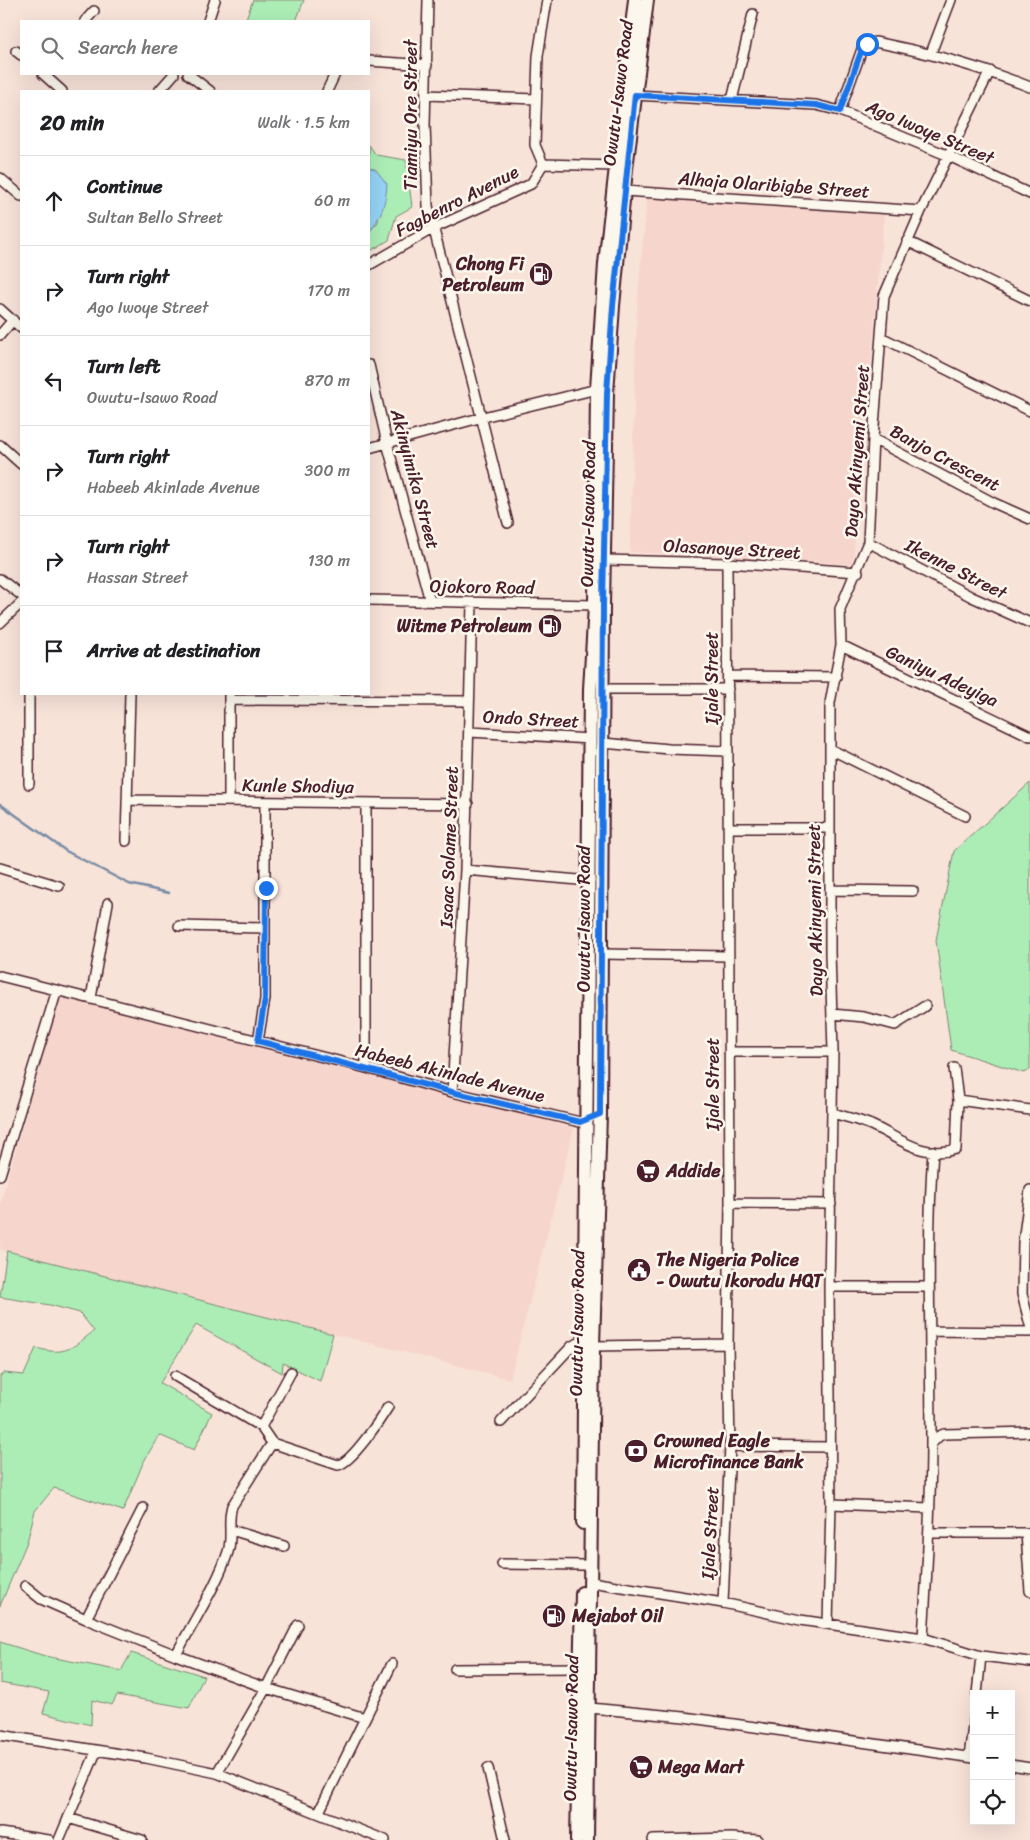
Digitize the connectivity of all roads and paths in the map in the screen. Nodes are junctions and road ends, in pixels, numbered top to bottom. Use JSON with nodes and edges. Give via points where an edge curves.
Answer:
{"nodes":[{"id":1,"x":216,"y":0,"type":"edge"},
{"id":2,"x":428,"y":0,"type":"edge"},
{"id":3,"x":547,"y":0,"type":"edge"},
{"id":4,"x":635,"y":0,"type":"edge"},
{"id":5,"x":647,"y":0,"type":"edge"},
{"id":6,"x":951,"y":0,"type":"edge"},
{"id":7,"x":94,"y":11,"type":"dead end"},
{"id":8,"x":753,"y":14,"type":"dead end"},
{"id":9,"x":87,"y":20,"type":"edge"},
{"id":10,"x":208,"y":20,"type":"edge"},
{"id":11,"x":931,"y":53,"type":"junction"},
{"id":12,"x":370,"y":61,"type":"edge"},
{"id":13,"x":427,"y":65,"type":"junction"},
{"id":14,"x":990,"y":71,"type":"junction"},
{"id":15,"x":44,"y":75,"type":"edge"},
{"id":16,"x":173,"y":75,"type":"edge"},
{"id":17,"x":189,"y":75,"type":"edge"},
{"id":18,"x":335,"y":75,"type":"edge"},
{"id":19,"x":1030,"y":87,"type":"edge"},
{"id":20,"x":61,"y":90,"type":"edge"},
{"id":21,"x":160,"y":90,"type":"edge"},
{"id":22,"x":209,"y":90,"type":"edge"},
{"id":23,"x":327,"y":90,"type":"edge"},
{"id":24,"x":426,"y":95,"type":"junction"},
{"id":25,"x":635,"y":95,"type":"junction"},
{"id":26,"x":536,"y":99,"type":"junction"},
{"id":27,"x":732,"y":100,"type":"junction"},
{"id":28,"x":840,"y":111,"type":"junction"},
{"id":29,"x":949,"y":156,"type":"junction"},
{"id":30,"x":543,"y":164,"type":"junction"},
{"id":31,"x":615,"y":166,"type":"junction"},
{"id":32,"x":0,"y":178,"type":"edge"},
{"id":33,"x":625,"y":191,"type":"junction"},
{"id":34,"x":1030,"y":194,"type":"edge"},
{"id":35,"x":20,"y":195,"type":"edge"},
{"id":36,"x":921,"y":211,"type":"junction"},
{"id":37,"x":432,"y":229,"type":"junction"},
{"id":38,"x":907,"y":241,"type":"junction"},
{"id":39,"x":370,"y":264,"type":"edge"},
{"id":40,"x":1030,"y":301,"type":"edge"},
{"id":41,"x":0,"y":309,"type":"edge"},
{"id":42,"x":13,"y":320,"type":"junction"},
{"id":43,"x":20,"y":327,"type":"edge"},
{"id":44,"x":0,"y":335,"type":"edge"},
{"id":45,"x":881,"y":337,"type":"junction"},
{"id":46,"x":370,"y":369,"type":"edge"},
{"id":47,"x":597,"y":389,"type":"junction"},
{"id":48,"x":1030,"y":411,"type":"edge"},
{"id":49,"x":483,"y":417,"type":"junction"},
{"id":50,"x":873,"y":439,"type":"junction"},
{"id":51,"x":387,"y":443,"type":"junction"},
{"id":52,"x":0,"y":445,"type":"edge"},
{"id":53,"x":370,"y":448,"type":"edge"},
{"id":54,"x":20,"y":463,"type":"edge"},
{"id":55,"x":1030,"y":519,"type":"edge"},
{"id":56,"x":508,"y":523,"type":"dead end"},
{"id":57,"x":868,"y":542,"type":"junction"},
{"id":58,"x":604,"y":560,"type":"junction"},
{"id":59,"x":727,"y":563,"type":"junction"},
{"id":60,"x":858,"y":572,"type":"junction"},
{"id":61,"x":0,"y":579,"type":"edge"},
{"id":62,"x":20,"y":594,"type":"edge"},
{"id":63,"x":370,"y":600,"type":"edge"},
{"id":64,"x":430,"y":601,"type":"junction"},
{"id":65,"x":472,"y":603,"type":"junction"},
{"id":66,"x":20,"y":604,"type":"edge"},
{"id":67,"x":595,"y":605,"type":"junction"},
{"id":68,"x":0,"y":623,"type":"edge"},
{"id":69,"x":1030,"y":623,"type":"edge"},
{"id":70,"x":841,"y":646,"type":"junction"},
{"id":71,"x":728,"y":676,"type":"junction"},
{"id":72,"x":836,"y":677,"type":"junction"},
{"id":73,"x":604,"y":689,"type":"junction"},
{"id":74,"x":728,"y":689,"type":"junction"},
{"id":75,"x":29,"y":695,"type":"edge"},
{"id":76,"x":130,"y":695,"type":"edge"},
{"id":77,"x":229,"y":697,"type":"edge"},
{"id":78,"x":469,"y":701,"type":"junction"},
{"id":79,"x":470,"y":732,"type":"junction"},
{"id":80,"x":1030,"y":736,"type":"edge"},
{"id":81,"x":590,"y":739,"type":"junction"},
{"id":82,"x":603,"y":743,"type":"junction"},
{"id":83,"x":830,"y":749,"type":"junction"},
{"id":84,"x":728,"y":751,"type":"junction"},
{"id":85,"x":29,"y":784,"type":"dead end"},
{"id":86,"x":128,"y":800,"type":"junction"},
{"id":87,"x":228,"y":801,"type":"junction"},
{"id":88,"x":265,"y":802,"type":"junction"},
{"id":89,"x":366,"y":803,"type":"junction"},
{"id":90,"x":468,"y":804,"type":"junction"},
{"id":91,"x":965,"y":816,"type":"dead end"},
{"id":92,"x":728,"y":828,"type":"junction"},
{"id":93,"x":830,"y":828,"type":"junction"},
{"id":94,"x":126,"y":841,"type":"dead end"},
{"id":95,"x":0,"y":868,"type":"edge"},
{"id":96,"x":465,"y":870,"type":"junction"},
{"id":97,"x":590,"y":881,"type":"junction"},
{"id":98,"x":59,"y":886,"type":"dead end"},
{"id":99,"x":830,"y":890,"type":"junction"},
{"id":100,"x":913,"y":891,"type":"dead end"},
{"id":101,"x":108,"y":903,"type":"dead end"},
{"id":102,"x":179,"y":926,"type":"dead end"},
{"id":103,"x":265,"y":928,"type":"junction"},
{"id":104,"x":602,"y":954,"type":"junction"},
{"id":105,"x":727,"y":956,"type":"junction"},
{"id":106,"x":0,"y":976,"type":"edge"},
{"id":107,"x":57,"y":990,"type":"junction"},
{"id":108,"x":91,"y":998,"type":"junction"},
{"id":109,"x":924,"y":1006,"type":"dead end"},
{"id":110,"x":832,"y":1014,"type":"junction"},
{"id":111,"x":258,"y":1041,"type":"junction"},
{"id":112,"x":730,"y":1052,"type":"junction"},
{"id":113,"x":833,"y":1052,"type":"junction"},
{"id":114,"x":366,"y":1068,"type":"junction"},
{"id":115,"x":954,"y":1068,"type":"dead end"},
{"id":116,"x":452,"y":1092,"type":"junction"},
{"id":117,"x":958,"y":1100,"type":"junction"},
{"id":118,"x":1030,"y":1110,"type":"edge"},
{"id":119,"x":833,"y":1113,"type":"junction"},
{"id":120,"x":600,"y":1114,"type":"junction"},
{"id":121,"x":586,"y":1120,"type":"junction"},
{"id":122,"x":933,"y":1151,"type":"junction"},
{"id":123,"x":0,"y":1175,"type":"edge"},
{"id":124,"x":1030,"y":1196,"type":"edge"},
{"id":125,"x":730,"y":1203,"type":"junction"},
{"id":126,"x":831,"y":1204,"type":"junction"},
{"id":127,"x":928,"y":1287,"type":"junction"},
{"id":128,"x":830,"y":1288,"type":"junction"},
{"id":129,"x":1030,"y":1325,"type":"edge"},
{"id":130,"x":930,"y":1331,"type":"junction"},
{"id":131,"x":1030,"y":1332,"type":"edge"},
{"id":132,"x":728,"y":1344,"type":"junction"},
{"id":133,"x":588,"y":1345,"type":"junction"},
{"id":134,"x":291,"y":1372,"type":"dead end"},
{"id":135,"x":175,"y":1376,"type":"dead end"},
{"id":136,"x":388,"y":1407,"type":"dead end"},
{"id":137,"x":501,"y":1422,"type":"dead end"},
{"id":138,"x":261,"y":1427,"type":"junction"},
{"id":139,"x":1030,"y":1432,"type":"edge"},
{"id":140,"x":272,"y":1443,"type":"junction"},
{"id":141,"x":931,"y":1444,"type":"junction"},
{"id":142,"x":730,"y":1446,"type":"junction"},
{"id":143,"x":829,"y":1447,"type":"junction"},
{"id":144,"x":831,"y":1504,"type":"junction"},
{"id":145,"x":143,"y":1508,"type":"dead end"},
{"id":146,"x":929,"y":1508,"type":"junction"},
{"id":147,"x":231,"y":1530,"type":"junction"},
{"id":148,"x":930,"y":1533,"type":"junction"},
{"id":149,"x":1028,"y":1533,"type":"edge"},
{"id":150,"x":284,"y":1546,"type":"dead end"},
{"id":151,"x":502,"y":1564,"type":"dead end"},
{"id":152,"x":582,"y":1565,"type":"junction"},
{"id":153,"x":591,"y":1582,"type":"junction"},
{"id":154,"x":25,"y":1586,"type":"dead end"},
{"id":155,"x":1030,"y":1591,"type":"edge"},
{"id":156,"x":723,"y":1604,"type":"junction"},
{"id":157,"x":86,"y":1619,"type":"junction"},
{"id":158,"x":298,"y":1624,"type":"dead end"},
{"id":159,"x":828,"y":1624,"type":"junction"},
{"id":160,"x":923,"y":1638,"type":"junction"},
{"id":161,"x":176,"y":1655,"type":"junction"},
{"id":162,"x":981,"y":1656,"type":"junction"},
{"id":163,"x":1030,"y":1662,"type":"edge"},
{"id":164,"x":392,"y":1664,"type":"dead end"},
{"id":165,"x":580,"y":1668,"type":"junction"},
{"id":166,"x":455,"y":1669,"type":"dead end"},
{"id":167,"x":266,"y":1688,"type":"junction"},
{"id":168,"x":977,"y":1690,"type":"edge"},
{"id":169,"x":590,"y":1708,"type":"junction"},
{"id":170,"x":365,"y":1718,"type":"junction"},
{"id":171,"x":0,"y":1735,"type":"edge"},
{"id":172,"x":96,"y":1752,"type":"junction"},
{"id":173,"x":970,"y":1758,"type":"edge"},
{"id":174,"x":1015,"y":1766,"type":"edge"},
{"id":175,"x":488,"y":1768,"type":"dead end"},
{"id":176,"x":1030,"y":1768,"type":"edge"},
{"id":177,"x":217,"y":1773,"type":"junction"},
{"id":178,"x":319,"y":1812,"type":"junction"},
{"id":179,"x":68,"y":1818,"type":"junction"},
{"id":180,"x":0,"y":1833,"type":"edge"},
{"id":181,"x":732,"y":1839,"type":"edge"},
{"id":182,"x":49,"y":1840,"type":"edge"},
{"id":183,"x":59,"y":1840,"type":"edge"},
{"id":184,"x":142,"y":1840,"type":"edge"},
{"id":185,"x":385,"y":1840,"type":"edge"},
{"id":186,"x":505,"y":1840,"type":"edge"},
{"id":187,"x":577,"y":1840,"type":"edge"},
{"id":188,"x":587,"y":1840,"type":"edge"},
{"id":189,"x":653,"y":1840,"type":"edge"},
{"id":190,"x":758,"y":1840,"type":"edge"}],
"edges":[{"from":1,"to":10,"type":"street"},
{"from":2,"to":13,"type":"street","name":"Tiamiyu Ore Street"},
{"from":3,"to":26,"type":"street","via":[[538,56]]},
{"from":4,"to":31,"type":"street","name":"Owutu-Isawo Road"},
{"from":5,"to":25,"type":"street","name":"Owutu-Isawo Road"},
{"from":6,"to":11,"type":"street"},
{"from":7,"to":9,"type":"street"},
{"from":8,"to":27,"type":"street"},
{"from":11,"to":14,"type":"street"},
{"from":11,"to":28,"type":"street","via":[[875,42],[867,44],[862,49]]},
{"from":12,"to":13,"type":"street"},
{"from":13,"to":24,"type":"street","name":"Tiamiyu Ore Street"},
{"from":14,"to":19,"type":"street"},
{"from":14,"to":29,"type":"street","name":"Dayo Akinyemi Street"},
{"from":15,"to":20,"type":"street"},
{"from":16,"to":21,"type":"street"},
{"from":17,"to":22,"type":"street"},
{"from":18,"to":23,"type":"street"},
{"from":24,"to":26,"type":"street"},
{"from":24,"to":37,"type":"street","name":"Tiamiyu Ore Street","via":[[426,182]]},
{"from":25,"to":27,"type":"street","name":"Ago Iwoye Street"},
{"from":25,"to":33,"type":"street","name":"Owutu-Isawo Road"},
{"from":26,"to":30,"type":"street","via":[[535,145]]},
{"from":27,"to":28,"type":"street","name":"Ago Iwoye Street","via":[[816,105]]},
{"from":28,"to":29,"type":"street","name":"Ago Iwoye Street"},
{"from":29,"to":34,"type":"street","name":"Ago Iwoye Street"},
{"from":29,"to":36,"type":"street","name":"Dayo Akinyemi Street"},
{"from":30,"to":31,"type":"street","name":"Fagbenro Avenue"},
{"from":30,"to":37,"type":"street","name":"Fagbenro Avenue","via":[[531,184]]},
{"from":31,"to":47,"type":"street","name":"Owutu-Isawo Road","via":[[604,264]]},
{"from":32,"to":35,"type":"street"},
{"from":33,"to":36,"type":"street","name":"Alhaja Olaribigbe Street"},
{"from":33,"to":58,"type":"street","name":"Owutu-Isawo Road","via":[[607,393]]},
{"from":36,"to":38,"type":"street","name":"Dayo Akinyemi Street"},
{"from":37,"to":39,"type":"street","name":"Fagbenro Avenue"},
{"from":37,"to":49,"type":"street","name":"Tiamiyu Ore Street"},
{"from":38,"to":40,"type":"street"},
{"from":38,"to":45,"type":"street","name":"Dayo Akinyemi Street","via":[[884,296]]},
{"from":41,"to":42,"type":"street"},
{"from":42,"to":43,"type":"street"},
{"from":42,"to":44,"type":"street"},
{"from":45,"to":48,"type":"street"},
{"from":45,"to":50,"type":"street","name":"Dayo Akinyemi Street"},
{"from":46,"to":51,"type":"street","name":"Akinyimika Street"},
{"from":47,"to":49,"type":"street"},
{"from":47,"to":67,"type":"street","name":"Owutu-Isawo Road"},
{"from":49,"to":51,"type":"street"},
{"from":49,"to":56,"type":"street","name":"Tiamiyu Ore Street"},
{"from":50,"to":55,"type":"street","name":"Banjo Crescent"},
{"from":50,"to":57,"type":"street","name":"Dayo Akinyemi Street"},
{"from":51,"to":53,"type":"street"},
{"from":51,"to":64,"type":"street","name":"Akinyimika Street"},
{"from":52,"to":54,"type":"street"},
{"from":57,"to":60,"type":"street","name":"Dayo Akinyemi Street"},
{"from":57,"to":69,"type":"street","name":"Ikenne Street","via":[[972,597]]},
{"from":58,"to":59,"type":"street","name":"Olasanoye Street"},
{"from":58,"to":73,"type":"street","name":"Owutu-Isawo Road"},
{"from":59,"to":60,"type":"street","name":"Olasanoye Street"},
{"from":59,"to":71,"type":"street","name":"Ijale Street"},
{"from":60,"to":70,"type":"street","name":"Dayo Akinyemi Street","via":[[840,609]]},
{"from":61,"to":62,"type":"street"},
{"from":63,"to":64,"type":"street","name":"Ojokoro Road"},
{"from":64,"to":65,"type":"street","name":"Ojokoro Road"},
{"from":65,"to":67,"type":"street","name":"Ojokoro Road"},
{"from":65,"to":78,"type":"street","name":"Isaac Solame Street"},
{"from":66,"to":68,"type":"street"},
{"from":67,"to":81,"type":"street","name":"Owutu-Isawo Road"},
{"from":70,"to":72,"type":"street","name":"Dayo Akinyemi Street"},
{"from":70,"to":80,"type":"street","name":"Ganiyu Adeyiga"},
{"from":71,"to":72,"type":"street"},
{"from":71,"to":74,"type":"street","name":"Ijale Street"},
{"from":72,"to":83,"type":"street","name":"Dayo Akinyemi Street","via":[[830,703]]},
{"from":73,"to":74,"type":"street"},
{"from":73,"to":82,"type":"street","name":"Owutu-Isawo Road"},
{"from":74,"to":84,"type":"street","name":"Ijale Street"},
{"from":75,"to":85,"type":"street"},
{"from":76,"to":86,"type":"street"},
{"from":77,"to":78,"type":"street"},
{"from":77,"to":87,"type":"street"},
{"from":78,"to":79,"type":"street","name":"Isaac Solame Street"},
{"from":79,"to":81,"type":"street","name":"Ondo Street"},
{"from":79,"to":90,"type":"street","name":"Isaac Solame Street"},
{"from":81,"to":97,"type":"street","name":"Owutu-Isawo Road"},
{"from":82,"to":84,"type":"street","via":[[669,750]]},
{"from":82,"to":104,"type":"street","name":"Owutu-Isawo Road"},
{"from":83,"to":91,"type":"street"},
{"from":83,"to":93,"type":"street","name":"Dayo Akinyemi Street"},
{"from":84,"to":92,"type":"street","name":"Ijale Street"},
{"from":86,"to":87,"type":"street","name":"Kunle Shodiya"},
{"from":86,"to":94,"type":"street"},
{"from":87,"to":88,"type":"street","name":"Kunle Shodiya"},
{"from":88,"to":89,"type":"street","name":"Kunle Shodiya"},
{"from":88,"to":103,"type":"street"},
{"from":89,"to":90,"type":"street","name":"Kunle Shodiya"},
{"from":89,"to":114,"type":"street"},
{"from":90,"to":96,"type":"street","name":"Isaac Solame Street"},
{"from":92,"to":93,"type":"street"},
{"from":92,"to":105,"type":"street","name":"Ijale Street"},
{"from":93,"to":99,"type":"street","name":"Dayo Akinyemi Street"},
{"from":95,"to":98,"type":"street"},
{"from":96,"to":97,"type":"street"},
{"from":96,"to":116,"type":"street","name":"Isaac Solame Street"},
{"from":97,"to":121,"type":"street","name":"Owutu-Isawo Road"},
{"from":99,"to":100,"type":"street"},
{"from":99,"to":110,"type":"street","name":"Dayo Akinyemi Street"},
{"from":101,"to":108,"type":"street"},
{"from":102,"to":103,"type":"street"},
{"from":103,"to":111,"type":"street","via":[[265,999]]},
{"from":104,"to":105,"type":"street"},
{"from":104,"to":120,"type":"street","name":"Owutu-Isawo Road"},
{"from":105,"to":112,"type":"street","name":"Ijale Street"},
{"from":106,"to":107,"type":"street","name":"Habeeb Akinlade Avenue"},
{"from":107,"to":108,"type":"street","name":"Habeeb Akinlade Avenue"},
{"from":107,"to":123,"type":"street"},
{"from":108,"to":111,"type":"street","name":"Habeeb Akinlade Avenue"},
{"from":109,"to":110,"type":"street","via":[[895,1025],[864,1017]]},
{"from":110,"to":113,"type":"street","name":"Dayo Akinyemi Street"},
{"from":111,"to":114,"type":"street","name":"Habeeb Akinlade Avenue"},
{"from":112,"to":113,"type":"street"},
{"from":112,"to":125,"type":"street","name":"Ijale Street"},
{"from":113,"to":119,"type":"street","name":"Dayo Akinyemi Street"},
{"from":114,"to":116,"type":"street","name":"Habeeb Akinlade Avenue"},
{"from":115,"to":117,"type":"street"},
{"from":116,"to":121,"type":"street","name":"Habeeb Akinlade Avenue","via":[[580,1122]]},
{"from":117,"to":118,"type":"street"},
{"from":117,"to":122,"type":"street","via":[[956,1149]]},
{"from":119,"to":122,"type":"street","via":[[869,1124],[912,1147]]},
{"from":119,"to":126,"type":"street","name":"Dayo Akinyemi Street"},
{"from":120,"to":121,"type":"street","name":"Habeeb Akinlade Avenue"},
{"from":120,"to":133,"type":"street","name":"Owutu-Isawo Road"},
{"from":121,"to":133,"type":"street","name":"Owutu-Isawo Road"},
{"from":122,"to":127,"type":"street","via":[[928,1217]]},
{"from":124,"to":129,"type":"street","via":[[1023,1242],[1022,1294]]},
{"from":125,"to":126,"type":"street"},
{"from":125,"to":132,"type":"street","name":"Ijale Street"},
{"from":126,"to":128,"type":"street","name":"Dayo Akinyemi Street"},
{"from":127,"to":128,"type":"street"},
{"from":127,"to":130,"type":"street"},
{"from":128,"to":143,"type":"street","name":"Dayo Akinyemi Street"},
{"from":130,"to":131,"type":"street"},
{"from":130,"to":141,"type":"street"},
{"from":132,"to":133,"type":"street"},
{"from":132,"to":142,"type":"street","name":"Ijale Street"},
{"from":133,"to":137,"type":"street","via":[[579,1343],[572,1346]]},
{"from":133,"to":152,"type":"street","name":"Owutu-Isawo Road"},
{"from":133,"to":153,"type":"street","name":"Owutu-Isawo Road"},
{"from":134,"to":138,"type":"street"},
{"from":135,"to":138,"type":"street"},
{"from":136,"to":140,"type":"street","via":[[373,1431],[342,1465]]},
{"from":138,"to":140,"type":"street"},
{"from":139,"to":141,"type":"street","via":[[944,1434]]},
{"from":140,"to":147,"type":"street","via":[[232,1506]]},
{"from":141,"to":146,"type":"street"},
{"from":142,"to":143,"type":"street"},
{"from":142,"to":156,"type":"street","name":"Ijale Street"},
{"from":143,"to":144,"type":"street","name":"Dayo Akinyemi Street"},
{"from":144,"to":146,"type":"street"},
{"from":144,"to":159,"type":"street","name":"Dayo Akinyemi Street"},
{"from":145,"to":157,"type":"street"},
{"from":146,"to":148,"type":"street"},
{"from":147,"to":150,"type":"street"},
{"from":147,"to":161,"type":"street","via":[[232,1540],[223,1566]]},
{"from":148,"to":149,"type":"street"},
{"from":148,"to":160,"type":"street"},
{"from":149,"to":155,"type":"street"},
{"from":151,"to":152,"type":"street"},
{"from":152,"to":165,"type":"street","name":"Owutu-Isawo Road"},
{"from":153,"to":156,"type":"street"},
{"from":153,"to":169,"type":"street","name":"Owutu-Isawo Road"},
{"from":154,"to":157,"type":"street","via":[[41,1598]]},
{"from":156,"to":159,"type":"street"},
{"from":157,"to":161,"type":"street"},
{"from":158,"to":167,"type":"street"},
{"from":159,"to":160,"type":"street"},
{"from":160,"to":162,"type":"street"},
{"from":161,"to":167,"type":"street"},
{"from":162,"to":163,"type":"street"},
{"from":162,"to":168,"type":"street"},
{"from":164,"to":170,"type":"street"},
{"from":165,"to":166,"type":"street"},
{"from":165,"to":187,"type":"street","name":"Owutu-Isawo Road"},
{"from":167,"to":170,"type":"street"},
{"from":167,"to":177,"type":"street"},
{"from":169,"to":173,"type":"street","via":[[684,1717]]},
{"from":169,"to":188,"type":"street","name":"Owutu-Isawo Road"},
{"from":170,"to":178,"type":"street"},
{"from":171,"to":172,"type":"street"},
{"from":172,"to":177,"type":"street","via":[[146,1758]]},
{"from":172,"to":179,"type":"street"},
{"from":174,"to":176,"type":"street"},
{"from":175,"to":186,"type":"street"},
{"from":177,"to":178,"type":"street"},
{"from":178,"to":185,"type":"street"},
{"from":179,"to":183,"type":"street"},
{"from":179,"to":184,"type":"street"},
{"from":180,"to":182,"type":"street"},
{"from":181,"to":189,"type":"street"},
{"from":181,"to":190,"type":"street"}]}
